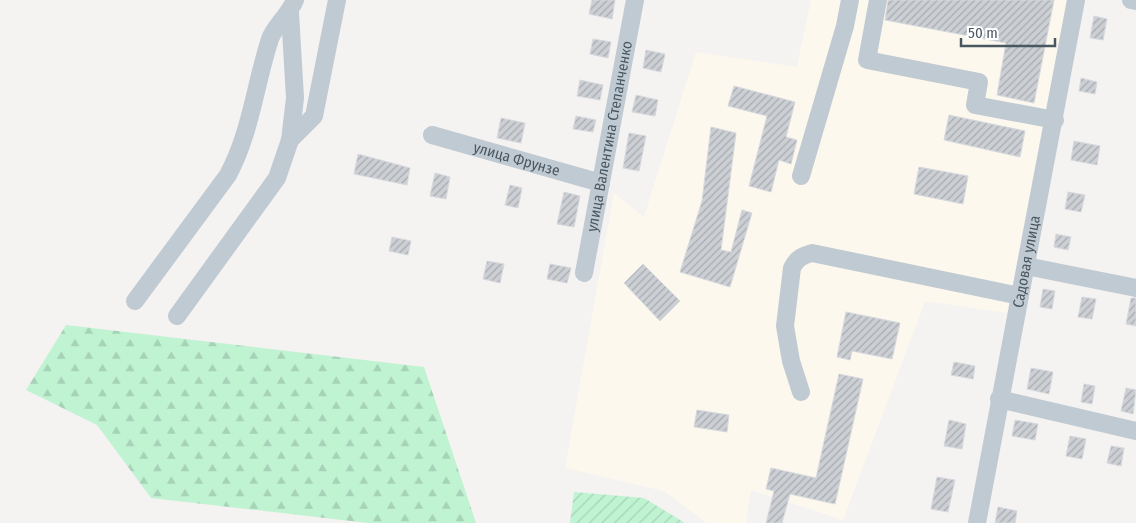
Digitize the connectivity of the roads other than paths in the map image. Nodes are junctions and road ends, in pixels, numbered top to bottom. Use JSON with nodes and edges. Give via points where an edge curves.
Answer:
{"nodes":[{"id":1,"x":338,"y":0,"type":"edge"},
{"id":2,"x":635,"y":0,"type":"edge"},
{"id":3,"x":850,"y":0,"type":"edge"},
{"id":4,"x":878,"y":0,"type":"edge"},
{"id":5,"x":1076,"y":0,"type":"edge"},
{"id":6,"x":1131,"y":0,"type":"edge"},
{"id":7,"x":1136,"y":1,"type":"edge"},
{"id":8,"x":292,"y":7,"type":"edge"},
{"id":9,"x":1055,"y":120,"type":"junction"},
{"id":10,"x":432,"y":135,"type":"dead end"},
{"id":11,"x":290,"y":140,"type":"junction"},
{"id":12,"x":802,"y":176,"type":"dead end"},
{"id":13,"x":601,"y":183,"type":"junction"},
{"id":14,"x":1026,"y":266,"type":"junction"},
{"id":15,"x":584,"y":273,"type":"dead end"},
{"id":16,"x":1136,"y":288,"type":"edge"},
{"id":17,"x":1020,"y":296,"type":"junction"},
{"id":18,"x":135,"y":301,"type":"dead end"},
{"id":19,"x":177,"y":316,"type":"dead end"},
{"id":20,"x":801,"y":392,"type":"dead end"},
{"id":21,"x":999,"y":399,"type":"junction"},
{"id":22,"x":1136,"y":431,"type":"edge"},
{"id":23,"x":977,"y":523,"type":"edge"}],
"edges":[{"from":1,"to":11,"type":"street","via":[[314,116]]},
{"from":2,"to":13,"type":"street","name":"улица Валентина Степанченко"},
{"from":3,"to":12,"type":"street"},
{"from":4,"to":9,"type":"street","via":[[867,60],[979,82],[975,105]]},
{"from":5,"to":9,"type":"street","name":"Садовая улица"},
{"from":6,"to":7,"type":"street"},
{"from":8,"to":11,"type":"street","via":[[295,98]]},
{"from":8,"to":18,"type":"street","via":[[271,37],[249,124],[231,169]]},
{"from":9,"to":14,"type":"street","name":"Садовая улица"},
{"from":10,"to":13,"type":"street","name":"улица Фрунзе"},
{"from":11,"to":19,"type":"street","via":[[277,178]]},
{"from":13,"to":15,"type":"street","name":"улица Валентина Степанченко"},
{"from":14,"to":16,"type":"street"},
{"from":14,"to":17,"type":"street","name":"Садовая улица"},
{"from":17,"to":20,"type":"street","via":[[812,253],[803,256],[792,268],[785,326]]},
{"from":17,"to":21,"type":"street","name":"Садовая улица"},
{"from":21,"to":22,"type":"street"},
{"from":21,"to":23,"type":"street","name":"Садовая улица"}]}
